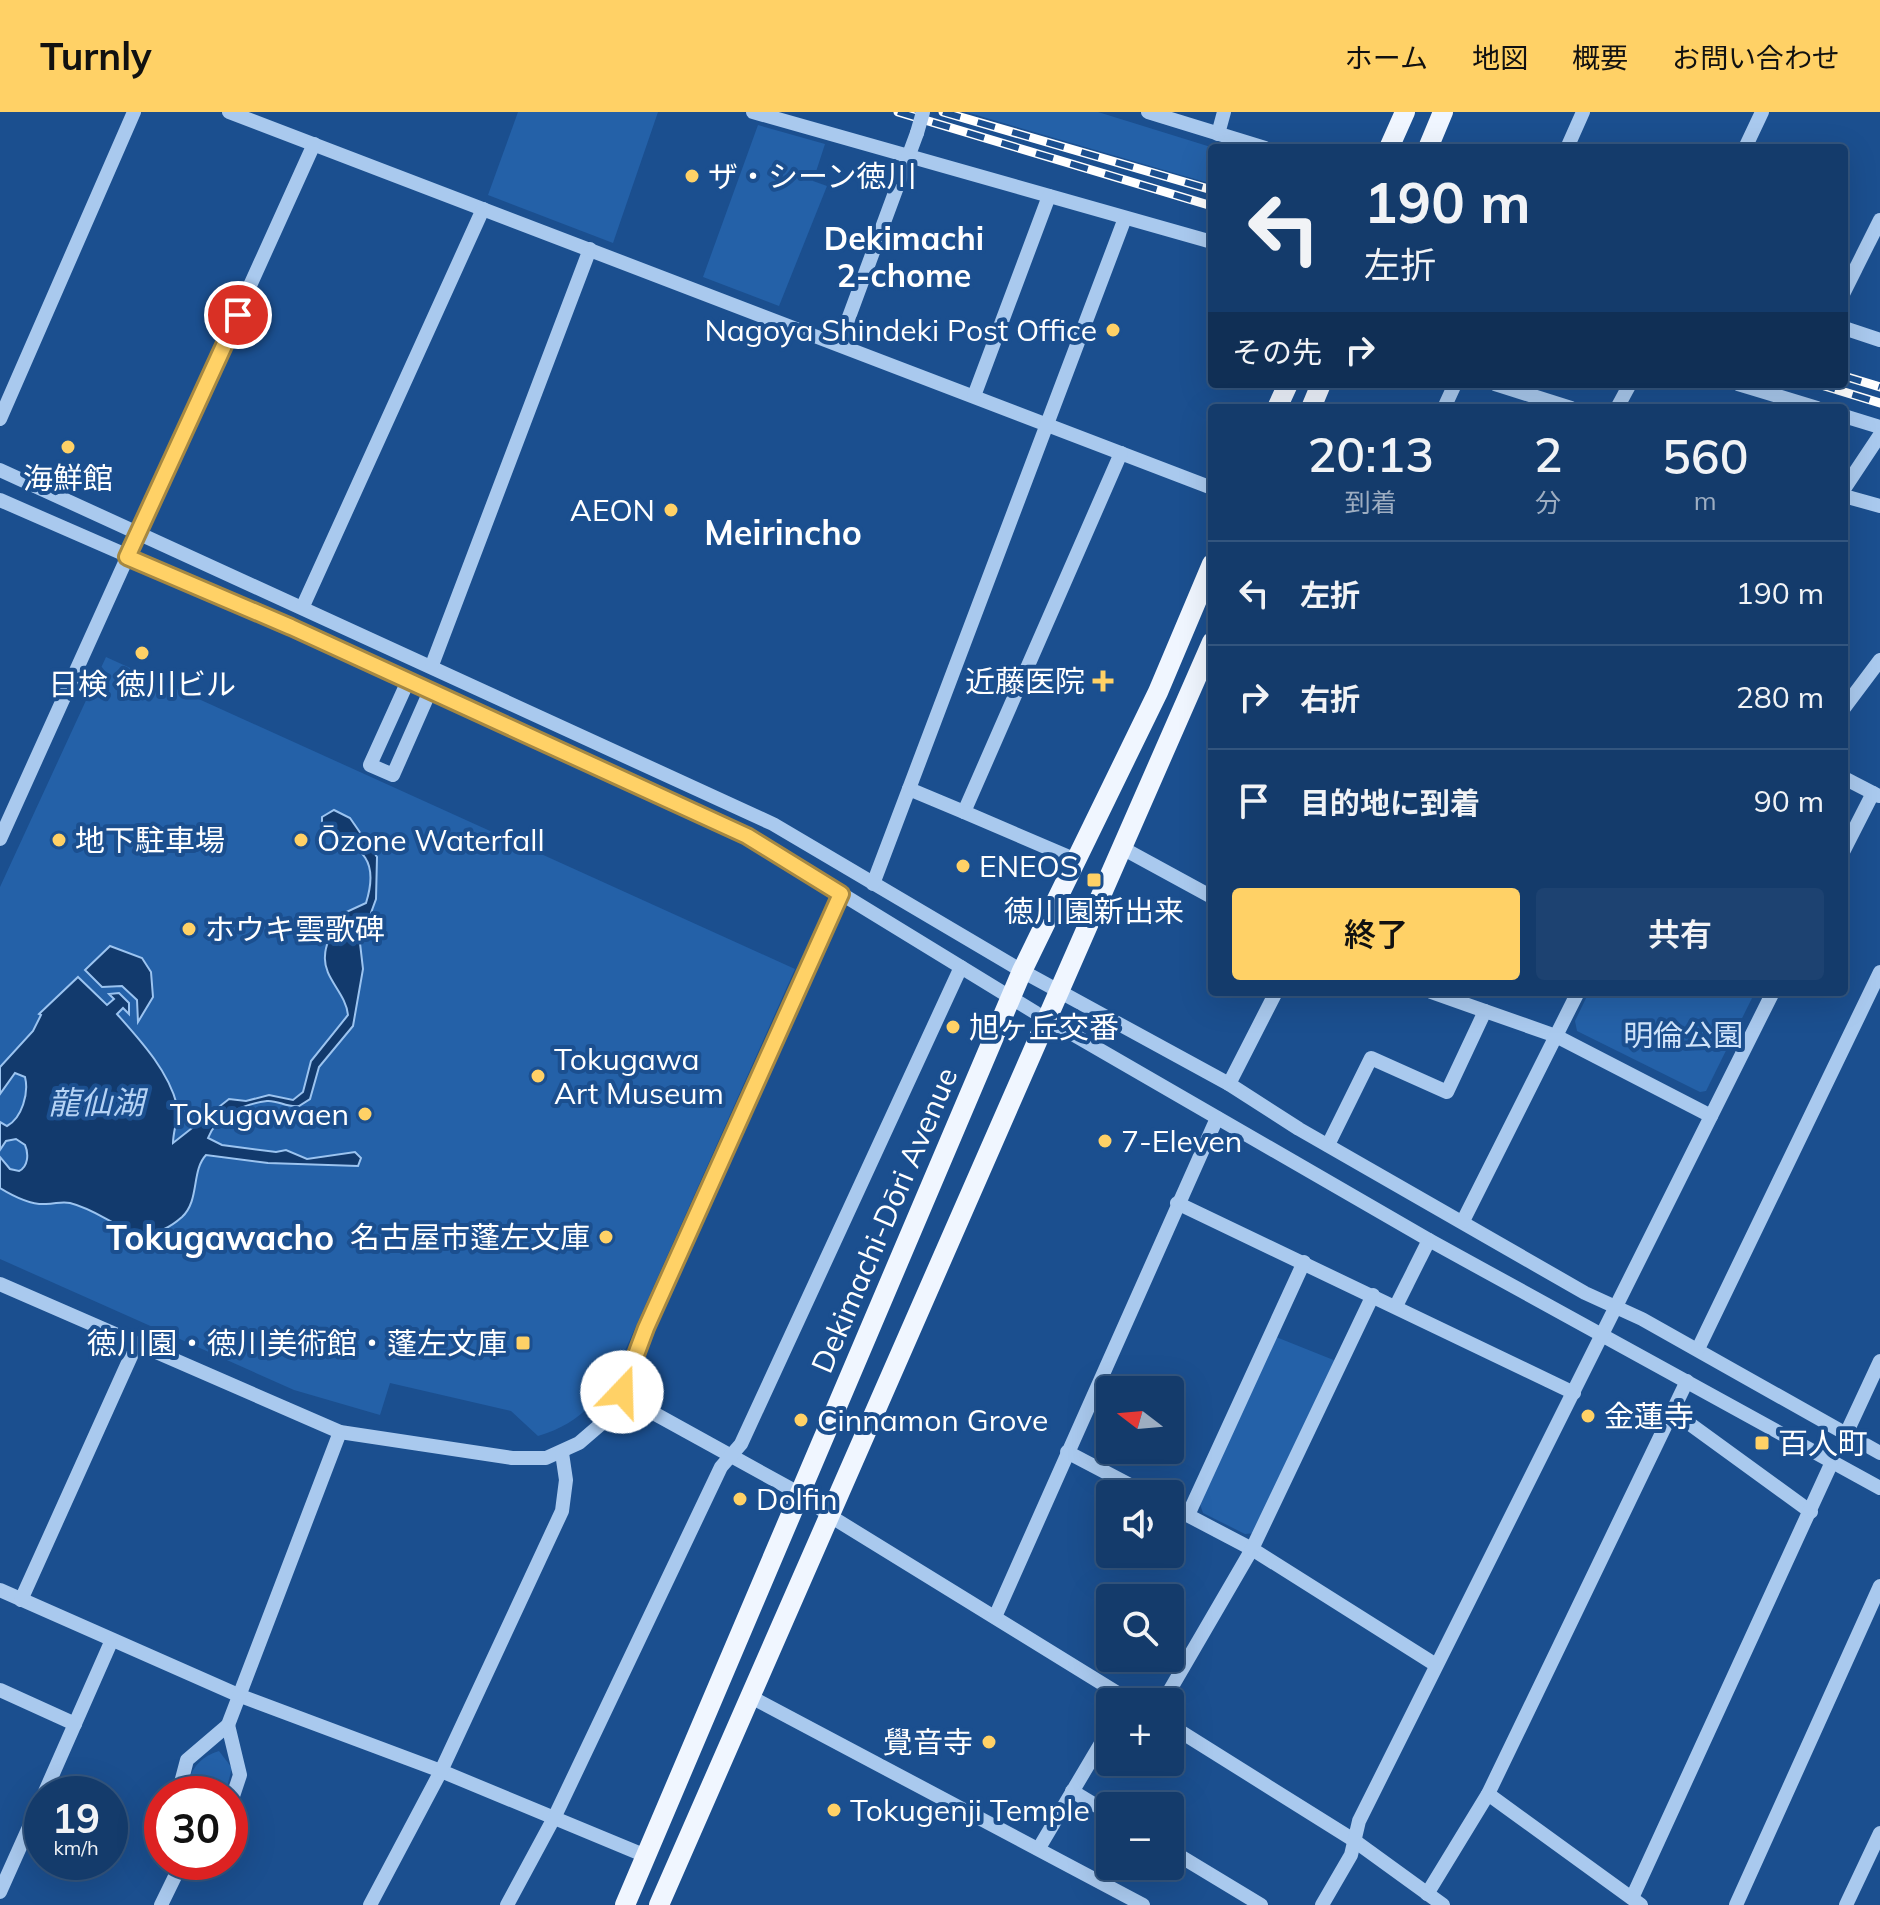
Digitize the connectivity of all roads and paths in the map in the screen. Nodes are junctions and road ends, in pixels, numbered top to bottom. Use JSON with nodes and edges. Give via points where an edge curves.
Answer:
{"nodes":[{"id":1,"x":134,"y":112,"type":"edge"},
{"id":2,"x":229,"y":112,"type":"edge"},
{"id":3,"x":753,"y":112,"type":"edge"},
{"id":4,"x":923,"y":112,"type":"edge"},
{"id":5,"x":1148,"y":112,"type":"edge"},
{"id":6,"x":1224,"y":112,"type":"edge"},
{"id":7,"x":1405,"y":112,"type":"edge"},
{"id":8,"x":1443,"y":112,"type":"edge"},
{"id":9,"x":1583,"y":112,"type":"edge"},
{"id":10,"x":1762,"y":112,"type":"edge"},
{"id":11,"x":1218,"y":134,"type":"junction"},
{"id":12,"x":314,"y":144,"type":"junction"},
{"id":13,"x":1252,"y":144,"type":"edge"},
{"id":14,"x":1391,"y":144,"type":"edge"},
{"id":15,"x":1430,"y":144,"type":"edge"},
{"id":16,"x":1569,"y":144,"type":"edge"},
{"id":17,"x":1747,"y":144,"type":"edge"},
{"id":18,"x":908,"y":156,"type":"junction"},
{"id":19,"x":1049,"y":196,"type":"junction"},
{"id":20,"x":483,"y":209,"type":"junction"},
{"id":21,"x":1125,"y":218,"type":"junction"},
{"id":22,"x":1880,"y":220,"type":"edge"},
{"id":23,"x":1208,"y":241,"type":"edge"},
{"id":24,"x":590,"y":249,"type":"junction"},
{"id":25,"x":1848,"y":284,"type":"edge"},
{"id":26,"x":1848,"y":329,"type":"edge"},
{"id":27,"x":1880,"y":340,"type":"edge"},
{"id":28,"x":839,"y":344,"type":"junction"},
{"id":29,"x":1508,"y":388,"type":"edge"},
{"id":30,"x":1751,"y":388,"type":"edge"},
{"id":31,"x":974,"y":396,"type":"junction"},
{"id":32,"x":1558,"y":404,"type":"edge"},
{"id":33,"x":1804,"y":404,"type":"edge"},
{"id":34,"x":1848,"y":417,"type":"edge"},
{"id":35,"x":0,"y":419,"type":"edge"},
{"id":36,"x":1049,"y":425,"type":"junction"},
{"id":37,"x":1880,"y":427,"type":"edge"},
{"id":38,"x":1880,"y":435,"type":"edge"},
{"id":39,"x":1121,"y":453,"type":"junction"},
{"id":40,"x":0,"y":470,"type":"edge"},
{"id":41,"x":1848,"y":483,"type":"edge"},
{"id":42,"x":1208,"y":486,"type":"edge"},
{"id":43,"x":1848,"y":497,"type":"edge"},
{"id":44,"x":0,"y":500,"type":"edge"},
{"id":45,"x":1880,"y":506,"type":"edge"},
{"id":46,"x":138,"y":536,"type":"junction"},
{"id":47,"x":127,"y":557,"type":"junction"},
{"id":48,"x":1208,"y":573,"type":"edge"},
{"id":49,"x":303,"y":606,"type":"junction"},
{"id":50,"x":1208,"y":651,"type":"edge"},
{"id":51,"x":1880,"y":660,"type":"edge"},
{"id":52,"x":432,"y":665,"type":"junction"},
{"id":53,"x":408,"y":681,"type":"junction"},
{"id":54,"x":430,"y":691,"type":"junction"},
{"id":55,"x":1848,"y":703,"type":"edge"},
{"id":56,"x":1848,"y":780,"type":"edge"},
{"id":57,"x":909,"y":789,"type":"junction"},
{"id":58,"x":1876,"y":794,"type":"edge"},
{"id":59,"x":964,"y":812,"type":"junction"},
{"id":60,"x":0,"y":839,"type":"edge"},
{"id":61,"x":1848,"y":841,"type":"edge"},
{"id":62,"x":1124,"y":849,"type":"junction"},
{"id":63,"x":1076,"y":860,"type":"junction"},
{"id":64,"x":873,"y":884,"type":"junction"},
{"id":65,"x":841,"y":894,"type":"junction"},
{"id":66,"x":1208,"y":895,"type":"edge"},
{"id":67,"x":961,"y":967,"type":"junction"},
{"id":68,"x":1022,"y":971,"type":"junction"},
{"id":69,"x":1880,"y":972,"type":"edge"},
{"id":70,"x":1061,"y":992,"type":"junction"},
{"id":71,"x":1274,"y":996,"type":"edge"},
{"id":72,"x":1442,"y":996,"type":"edge"},
{"id":73,"x":1576,"y":996,"type":"edge"},
{"id":74,"x":1771,"y":996,"type":"edge"},
{"id":75,"x":1010,"y":998,"type":"junction"},
{"id":76,"x":1485,"y":1011,"type":"junction"},
{"id":77,"x":1048,"y":1020,"type":"junction"},
{"id":78,"x":1556,"y":1036,"type":"junction"},
{"id":79,"x":1229,"y":1084,"type":"junction"},
{"id":80,"x":1711,"y":1116,"type":"junction"},
{"id":81,"x":1217,"y":1118,"type":"junction"},
{"id":82,"x":1328,"y":1145,"type":"junction"},
{"id":83,"x":1177,"y":1203,"type":"junction"},
{"id":84,"x":1463,"y":1221,"type":"junction"},
{"id":85,"x":1429,"y":1240,"type":"junction"},
{"id":86,"x":1304,"y":1262,"type":"junction"},
{"id":87,"x":0,"y":1284,"type":"edge"},
{"id":88,"x":1373,"y":1295,"type":"junction"},
{"id":89,"x":1396,"y":1306,"type":"junction"},
{"id":90,"x":1616,"y":1307,"type":"junction"},
{"id":91,"x":1602,"y":1335,"type":"junction"},
{"id":92,"x":136,"y":1345,"type":"junction"},
{"id":93,"x":1698,"y":1349,"type":"junction"},
{"id":94,"x":1880,"y":1361,"type":"edge"},
{"id":95,"x":1687,"y":1381,"type":"junction"},
{"id":96,"x":1574,"y":1393,"type":"junction"},
{"id":97,"x":622,"y":1406,"type":"junction"},
{"id":98,"x":1672,"y":1411,"type":"junction"},
{"id":99,"x":340,"y":1432,"type":"junction"},
{"id":100,"x":1846,"y":1434,"type":"junction"},
{"id":101,"x":1067,"y":1452,"type":"junction"},
{"id":102,"x":562,"y":1453,"type":"junction"},
{"id":103,"x":1880,"y":1453,"type":"edge"},
{"id":104,"x":730,"y":1455,"type":"junction"},
{"id":105,"x":1832,"y":1462,"type":"junction"},
{"id":106,"x":1120,"y":1480,"type":"edge"},
{"id":107,"x":1880,"y":1488,"type":"edge"},
{"id":108,"x":802,"y":1495,"type":"junction"},
{"id":109,"x":1811,"y":1512,"type":"junction"},
{"id":110,"x":1184,"y":1513,"type":"edge"},
{"id":111,"x":1188,"y":1515,"type":"junction"},
{"id":112,"x":830,"y":1516,"type":"junction"},
{"id":113,"x":1252,"y":1549,"type":"junction"},
{"id":114,"x":1880,"y":1586,"type":"edge"},
{"id":115,"x":0,"y":1590,"type":"edge"},
{"id":116,"x":21,"y":1600,"type":"junction"},
{"id":117,"x":995,"y":1617,"type":"junction"},
{"id":118,"x":111,"y":1642,"type":"junction"},
{"id":119,"x":1436,"y":1665,"type":"junction"},
{"id":120,"x":1107,"y":1688,"type":"edge"},
{"id":121,"x":1171,"y":1688,"type":"edge"},
{"id":122,"x":0,"y":1690,"type":"edge"},
{"id":123,"x":238,"y":1695,"type":"junction"},
{"id":124,"x":751,"y":1697,"type":"junction"},
{"id":125,"x":75,"y":1724,"type":"junction"},
{"id":126,"x":228,"y":1725,"type":"junction"},
{"id":127,"x":1184,"y":1734,"type":"edge"},
{"id":128,"x":1096,"y":1751,"type":"edge"},
{"id":129,"x":441,"y":1771,"type":"junction"},
{"id":130,"x":52,"y":1776,"type":"edge"},
{"id":131,"x":183,"y":1776,"type":"edge"},
{"id":132,"x":240,"y":1776,"type":"edge"},
{"id":133,"x":1072,"y":1791,"type":"junction"},
{"id":134,"x":1488,"y":1794,"type":"junction"},
{"id":135,"x":1096,"y":1806,"type":"edge"},
{"id":136,"x":555,"y":1816,"type":"junction"},
{"id":137,"x":1880,"y":1833,"type":"edge"},
{"id":138,"x":24,"y":1838,"type":"edge"},
{"id":139,"x":1352,"y":1839,"type":"junction"},
{"id":140,"x":1039,"y":1848,"type":"junction"},
{"id":141,"x":646,"y":1856,"type":"junction"},
{"id":142,"x":1184,"y":1858,"type":"edge"},
{"id":143,"x":173,"y":1880,"type":"edge"},
{"id":144,"x":0,"y":1892,"type":"edge"},
{"id":145,"x":1427,"y":1894,"type":"junction"},
{"id":146,"x":1636,"y":1902,"type":"edge"},
{"id":147,"x":161,"y":1905,"type":"edge"},
{"id":148,"x":370,"y":1905,"type":"edge"},
{"id":149,"x":507,"y":1905,"type":"edge"},
{"id":150,"x":625,"y":1905,"type":"edge"},
{"id":151,"x":659,"y":1905,"type":"edge"},
{"id":152,"x":1143,"y":1905,"type":"edge"},
{"id":153,"x":1261,"y":1905,"type":"edge"},
{"id":154,"x":1322,"y":1905,"type":"edge"},
{"id":155,"x":1443,"y":1905,"type":"edge"},
{"id":156,"x":1736,"y":1905,"type":"edge"},
{"id":157,"x":1846,"y":1905,"type":"edge"}],
"edges":[{"from":1,"to":35,"type":"street"},
{"from":2,"to":12,"type":"street"},
{"from":3,"to":18,"type":"street"},
{"from":4,"to":18,"type":"street","bridge":true},
{"from":5,"to":11,"type":"street"},
{"from":6,"to":11,"type":"street"},
{"from":7,"to":14,"type":"main road"},
{"from":8,"to":15,"type":"main road"},
{"from":9,"to":16,"type":"street"},
{"from":10,"to":17,"type":"street"},
{"from":11,"to":13,"type":"street"},
{"from":12,"to":20,"type":"street"},
{"from":12,"to":46,"type":"street"},
{"from":18,"to":19,"type":"street"},
{"from":18,"to":28,"type":"street"},
{"from":19,"to":21,"type":"street"},
{"from":19,"to":31,"type":"street"},
{"from":20,"to":24,"type":"street"},
{"from":20,"to":49,"type":"street"},
{"from":21,"to":23,"type":"street"},
{"from":21,"to":36,"type":"street"},
{"from":22,"to":25,"type":"street"},
{"from":24,"to":28,"type":"street"},
{"from":24,"to":52,"type":"street"},
{"from":26,"to":27,"type":"street"},
{"from":28,"to":31,"type":"street"},
{"from":29,"to":32,"type":"street"},
{"from":30,"to":33,"type":"street"},
{"from":31,"to":36,"type":"street"},
{"from":34,"to":37,"type":"street"},
{"from":36,"to":39,"type":"street"},
{"from":36,"to":57,"type":"street"},
{"from":38,"to":41,"type":"street"},
{"from":39,"to":42,"type":"street"},
{"from":39,"to":59,"type":"street"},
{"from":40,"to":46,"type":"street"},
{"from":43,"to":45,"type":"street"},
{"from":44,"to":47,"type":"street"},
{"from":46,"to":47,"type":"street"},
{"from":46,"to":49,"type":"street"},
{"from":47,"to":53,"type":"street"},
{"from":47,"to":60,"type":"street"},
{"from":48,"to":63,"type":"main road","name":"Dekimachi-Dōri Avenue","via":[[1158,692]]},
{"from":49,"to":52,"type":"street"},
{"from":50,"to":62,"type":"main road"},
{"from":51,"to":55,"type":"street"},
{"from":52,"to":64,"type":"street","via":[[773,824]]},
{"from":53,"to":54,"type":"street"},
{"from":53,"to":54,"type":"street","via":[[370,765],[393,775]]},
{"from":54,"to":65,"type":"street","via":[[747,836]]},
{"from":56,"to":58,"type":"street"},
{"from":57,"to":59,"type":"street"},
{"from":57,"to":64,"type":"street"},
{"from":58,"to":61,"type":"street"},
{"from":59,"to":63,"type":"street"},
{"from":62,"to":66,"type":"street"},
{"from":62,"to":70,"type":"main road"},
{"from":63,"to":68,"type":"main road","name":"Dekimachi-Dōri Avenue"},
{"from":64,"to":68,"type":"street"},
{"from":65,"to":67,"type":"street"},
{"from":65,"to":97,"type":"street","via":[[646,1328],[624,1382]]},
{"from":67,"to":75,"type":"street"},
{"from":67,"to":104,"type":"street","via":[[741,1444]]},
{"from":68,"to":70,"type":"street"},
{"from":68,"to":75,"type":"main road","name":"Dekimachi-Dōri Avenue"},
{"from":69,"to":93,"type":"street"},
{"from":70,"to":77,"type":"main road"},
{"from":70,"to":79,"type":"street"},
{"from":71,"to":79,"type":"street"},
{"from":72,"to":76,"type":"street"},
{"from":73,"to":78,"type":"street"},
{"from":74,"to":80,"type":"street"},
{"from":75,"to":77,"type":"street"},
{"from":75,"to":108,"type":"main road","name":"Dekimachi-Dōri Avenue"},
{"from":76,"to":78,"type":"street"},
{"from":76,"to":82,"type":"street","via":[[1447,1092],[1371,1058]]},
{"from":77,"to":81,"type":"street"},
{"from":77,"to":112,"type":"main road"},
{"from":78,"to":80,"type":"street"},
{"from":78,"to":84,"type":"street"},
{"from":79,"to":82,"type":"street"},
{"from":80,"to":90,"type":"street"},
{"from":81,"to":83,"type":"street"},
{"from":81,"to":85,"type":"street"},
{"from":82,"to":84,"type":"street"},
{"from":83,"to":86,"type":"street"},
{"from":83,"to":101,"type":"street"},
{"from":84,"to":90,"type":"street"},
{"from":85,"to":89,"type":"street"},
{"from":85,"to":91,"type":"street"},
{"from":86,"to":88,"type":"street"},
{"from":86,"to":111,"type":"street"},
{"from":87,"to":92,"type":"street"},
{"from":88,"to":89,"type":"street"},
{"from":88,"to":113,"type":"street"},
{"from":89,"to":96,"type":"street"},
{"from":90,"to":91,"type":"street"},
{"from":90,"to":93,"type":"street"},
{"from":91,"to":95,"type":"street"},
{"from":91,"to":96,"type":"street"},
{"from":92,"to":99,"type":"street"},
{"from":92,"to":116,"type":"street"},
{"from":93,"to":100,"type":"street"},
{"from":94,"to":100,"type":"street"},
{"from":95,"to":98,"type":"street"},
{"from":95,"to":105,"type":"street"},
{"from":96,"to":119,"type":"street"},
{"from":97,"to":102,"type":"street"},
{"from":97,"to":104,"type":"street","via":[[662,1415]]},
{"from":98,"to":109,"type":"street"},
{"from":98,"to":134,"type":"street"},
{"from":99,"to":102,"type":"street","via":[[512,1458]]},
{"from":99,"to":123,"type":"street"},
{"from":100,"to":103,"type":"street"},
{"from":101,"to":106,"type":"street"},
{"from":101,"to":117,"type":"street"},
{"from":102,"to":129,"type":"street","via":[[562,1511]]},
{"from":104,"to":108,"type":"street"},
{"from":104,"to":136,"type":"street"},
{"from":105,"to":107,"type":"street"},
{"from":105,"to":109,"type":"street"},
{"from":108,"to":112,"type":"street"},
{"from":108,"to":141,"type":"main road","name":"Dekimachi-Dōri Avenue"},
{"from":109,"to":146,"type":"street"},
{"from":110,"to":111,"type":"street"},
{"from":111,"to":113,"type":"street"},
{"from":112,"to":117,"type":"street"},
{"from":112,"to":124,"type":"main road"},
{"from":113,"to":119,"type":"street"},
{"from":113,"to":121,"type":"street"},
{"from":114,"to":156,"type":"street"},
{"from":115,"to":116,"type":"street"},
{"from":116,"to":118,"type":"street"},
{"from":117,"to":120,"type":"street"},
{"from":118,"to":123,"type":"street"},
{"from":118,"to":125,"type":"street"},
{"from":119,"to":139,"type":"street"},
{"from":122,"to":125,"type":"street"},
{"from":123,"to":126,"type":"street"},
{"from":123,"to":129,"type":"street"},
{"from":124,"to":140,"type":"street"},
{"from":124,"to":151,"type":"main road"},
{"from":125,"to":130,"type":"street"},
{"from":126,"to":131,"type":"street","via":[[187,1760]]},
{"from":126,"to":132,"type":"street"},
{"from":127,"to":139,"type":"street"},
{"from":128,"to":133,"type":"street"},
{"from":129,"to":136,"type":"street"},
{"from":129,"to":148,"type":"street"},
{"from":133,"to":135,"type":"street"},
{"from":133,"to":140,"type":"street"},
{"from":134,"to":145,"type":"street"},
{"from":134,"to":146,"type":"street"},
{"from":136,"to":141,"type":"street"},
{"from":136,"to":149,"type":"street"},
{"from":137,"to":157,"type":"street"},
{"from":138,"to":144,"type":"street"},
{"from":139,"to":145,"type":"street"},
{"from":139,"to":154,"type":"street","via":[[1351,1855]]},
{"from":140,"to":152,"type":"street"},
{"from":141,"to":150,"type":"main road","name":"Dekimachi-Dōri Avenue"},
{"from":142,"to":153,"type":"street"},
{"from":143,"to":147,"type":"street"},
{"from":145,"to":155,"type":"street"}]}
